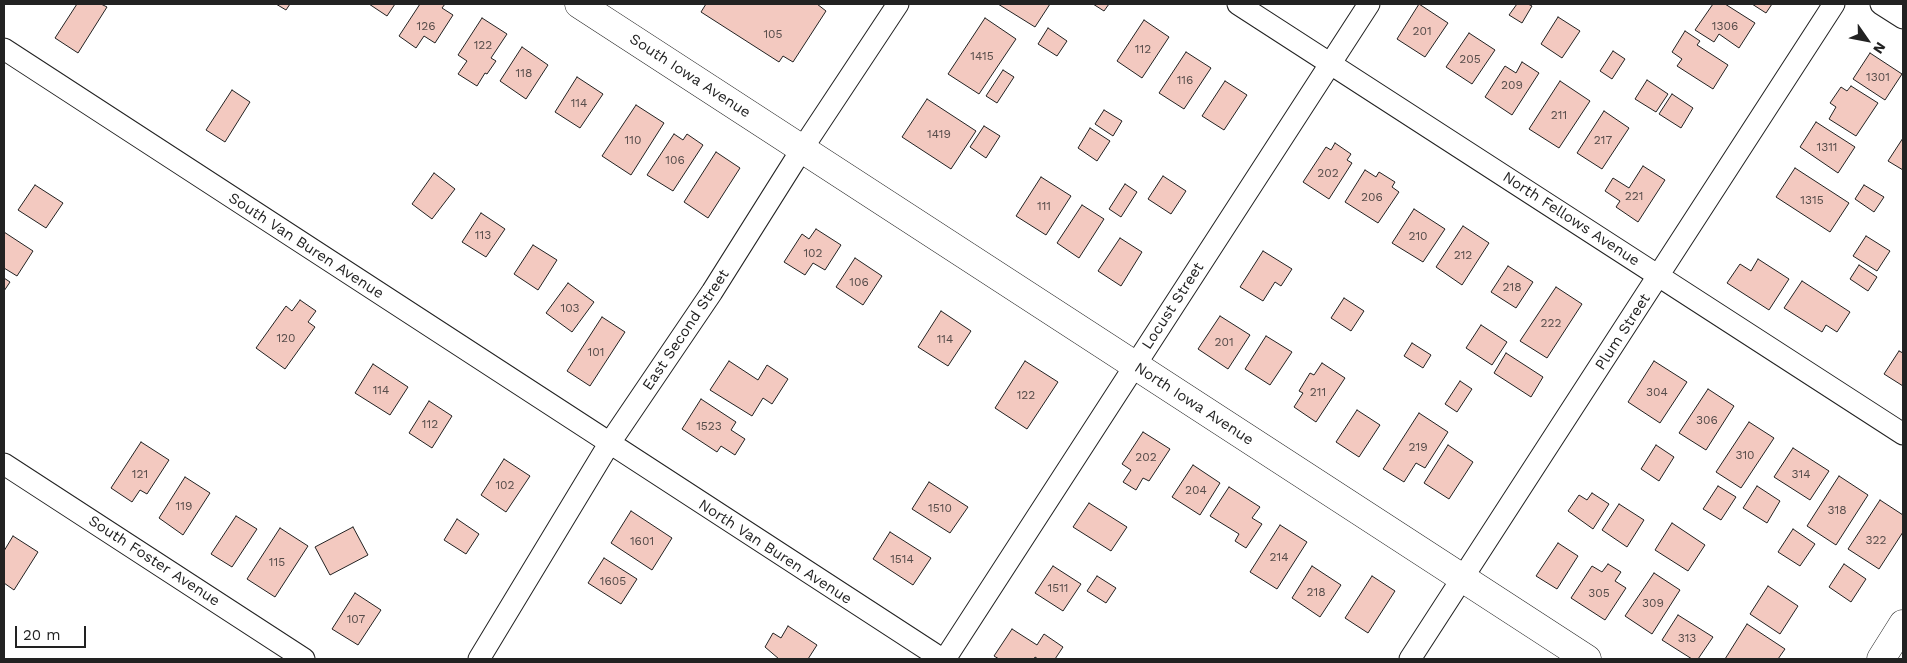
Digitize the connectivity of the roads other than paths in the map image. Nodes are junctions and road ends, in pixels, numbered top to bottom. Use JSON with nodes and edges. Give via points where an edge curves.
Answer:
{"nodes":[{"id":1,"x":579,"y":4,"type":"edge"},
{"id":2,"x":898,"y":4,"type":"edge"},
{"id":3,"x":1238,"y":4,"type":"edge"},
{"id":4,"x":1369,"y":4,"type":"edge"},
{"id":5,"x":1834,"y":4,"type":"edge"},
{"id":6,"x":1881,"y":4,"type":"edge"},
{"id":7,"x":1903,"y":18,"type":"edge"},
{"id":8,"x":4,"y":49,"type":"edge"},
{"id":9,"x":1331,"y":64,"type":"junction"},
{"id":10,"x":802,"y":149,"type":"junction"},
{"id":11,"x":1659,"y":276,"type":"junction"},
{"id":12,"x":1135,"y":365,"type":"junction"},
{"id":13,"x":1903,"y":434,"type":"edge"},
{"id":14,"x":609,"y":444,"type":"junction"},
{"id":15,"x":4,"y":464,"type":"edge"},
{"id":16,"x":1463,"y":578,"type":"junction"},
{"id":17,"x":1903,"y":624,"type":"edge"},
{"id":18,"x":304,"y":659,"type":"edge"},
{"id":19,"x":479,"y":659,"type":"edge"},
{"id":20,"x":943,"y":659,"type":"edge"},
{"id":21,"x":1410,"y":659,"type":"edge"},
{"id":22,"x":1587,"y":659,"type":"edge"},
{"id":23,"x":1881,"y":659,"type":"edge"}],
"edges":[{"from":1,"to":10,"type":"main road","name":"South Iowa Avenue"},
{"from":2,"to":10,"type":"street","name":"East Second Street"},
{"from":3,"to":9,"type":"street","name":"North Fellows Avenue"},
{"from":4,"to":9,"type":"street","name":"Locust Street"},
{"from":5,"to":11,"type":"street","name":"Plum Street"},
{"from":6,"to":7,"type":"street"},
{"from":8,"to":14,"type":"street","name":"South Van Buren Avenue"},
{"from":9,"to":11,"type":"street","name":"North Fellows Avenue"},
{"from":9,"to":12,"type":"street","name":"Locust Street"},
{"from":10,"to":12,"type":"main road","name":"North Iowa Avenue"},
{"from":10,"to":14,"type":"street","name":"East Second Street","via":[[712,292]]},
{"from":11,"to":13,"type":"street","name":"North Fellows Avenue"},
{"from":11,"to":16,"type":"street","name":"Plum Street"},
{"from":12,"to":16,"type":"main road","name":"North Iowa Avenue"},
{"from":12,"to":20,"type":"street","name":"Locust Street"},
{"from":14,"to":19,"type":"street","name":"East Second Street"},
{"from":14,"to":20,"type":"street","name":"North Van Buren Avenue"},
{"from":15,"to":18,"type":"street","name":"South Foster Avenue"},
{"from":16,"to":21,"type":"street","name":"Plum Street"},
{"from":16,"to":22,"type":"main road","name":"North Iowa Avenue"},
{"from":17,"to":23,"type":"main road"}]}
